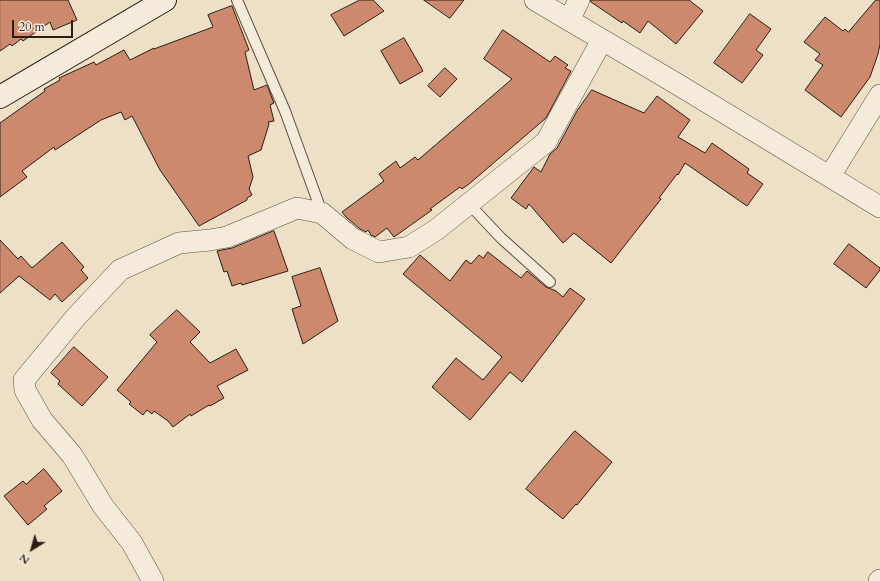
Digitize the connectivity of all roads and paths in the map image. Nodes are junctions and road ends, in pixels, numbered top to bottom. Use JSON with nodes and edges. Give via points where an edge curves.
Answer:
{"nodes":[{"id":1,"x":165,"y":0,"type":"edge"},
{"id":2,"x":238,"y":0,"type":"edge"},
{"id":3,"x":536,"y":0,"type":"edge"},
{"id":4,"x":579,"y":0,"type":"edge"},
{"id":5,"x":569,"y":20,"type":"junction"},
{"id":6,"x":602,"y":40,"type":"junction"},
{"id":7,"x":880,"y":95,"type":"edge"},
{"id":8,"x":0,"y":97,"type":"edge"},
{"id":9,"x":830,"y":176,"type":"junction"},
{"id":10,"x":469,"y":204,"type":"junction"},
{"id":11,"x":880,"y":207,"type":"edge"},
{"id":12,"x":322,"y":213,"type":"junction"},
{"id":13,"x":550,"y":282,"type":"dead end"},
{"id":14,"x":153,"y":581,"type":"edge"}],
"edges":[{"from":1,"to":8,"type":"street"},
{"from":2,"to":12,"type":"lane","via":[[285,111]]},
{"from":3,"to":5,"type":"street"},
{"from":4,"to":5,"type":"street"},
{"from":5,"to":6,"type":"street"},
{"from":6,"to":9,"type":"street"},
{"from":6,"to":10,"type":"street","via":[[546,142]]},
{"from":7,"to":9,"type":"street"},
{"from":9,"to":11,"type":"street"},
{"from":10,"to":12,"type":"street","via":[[409,248],[380,252],[353,239]]},
{"from":10,"to":13,"type":"lane","via":[[501,238]]},
{"from":12,"to":14,"type":"street","via":[[297,208],[227,237],[179,243],[120,270],[76,317],[24,380],[25,390],[42,420],[72,455],[103,506],[132,543]]}]}
